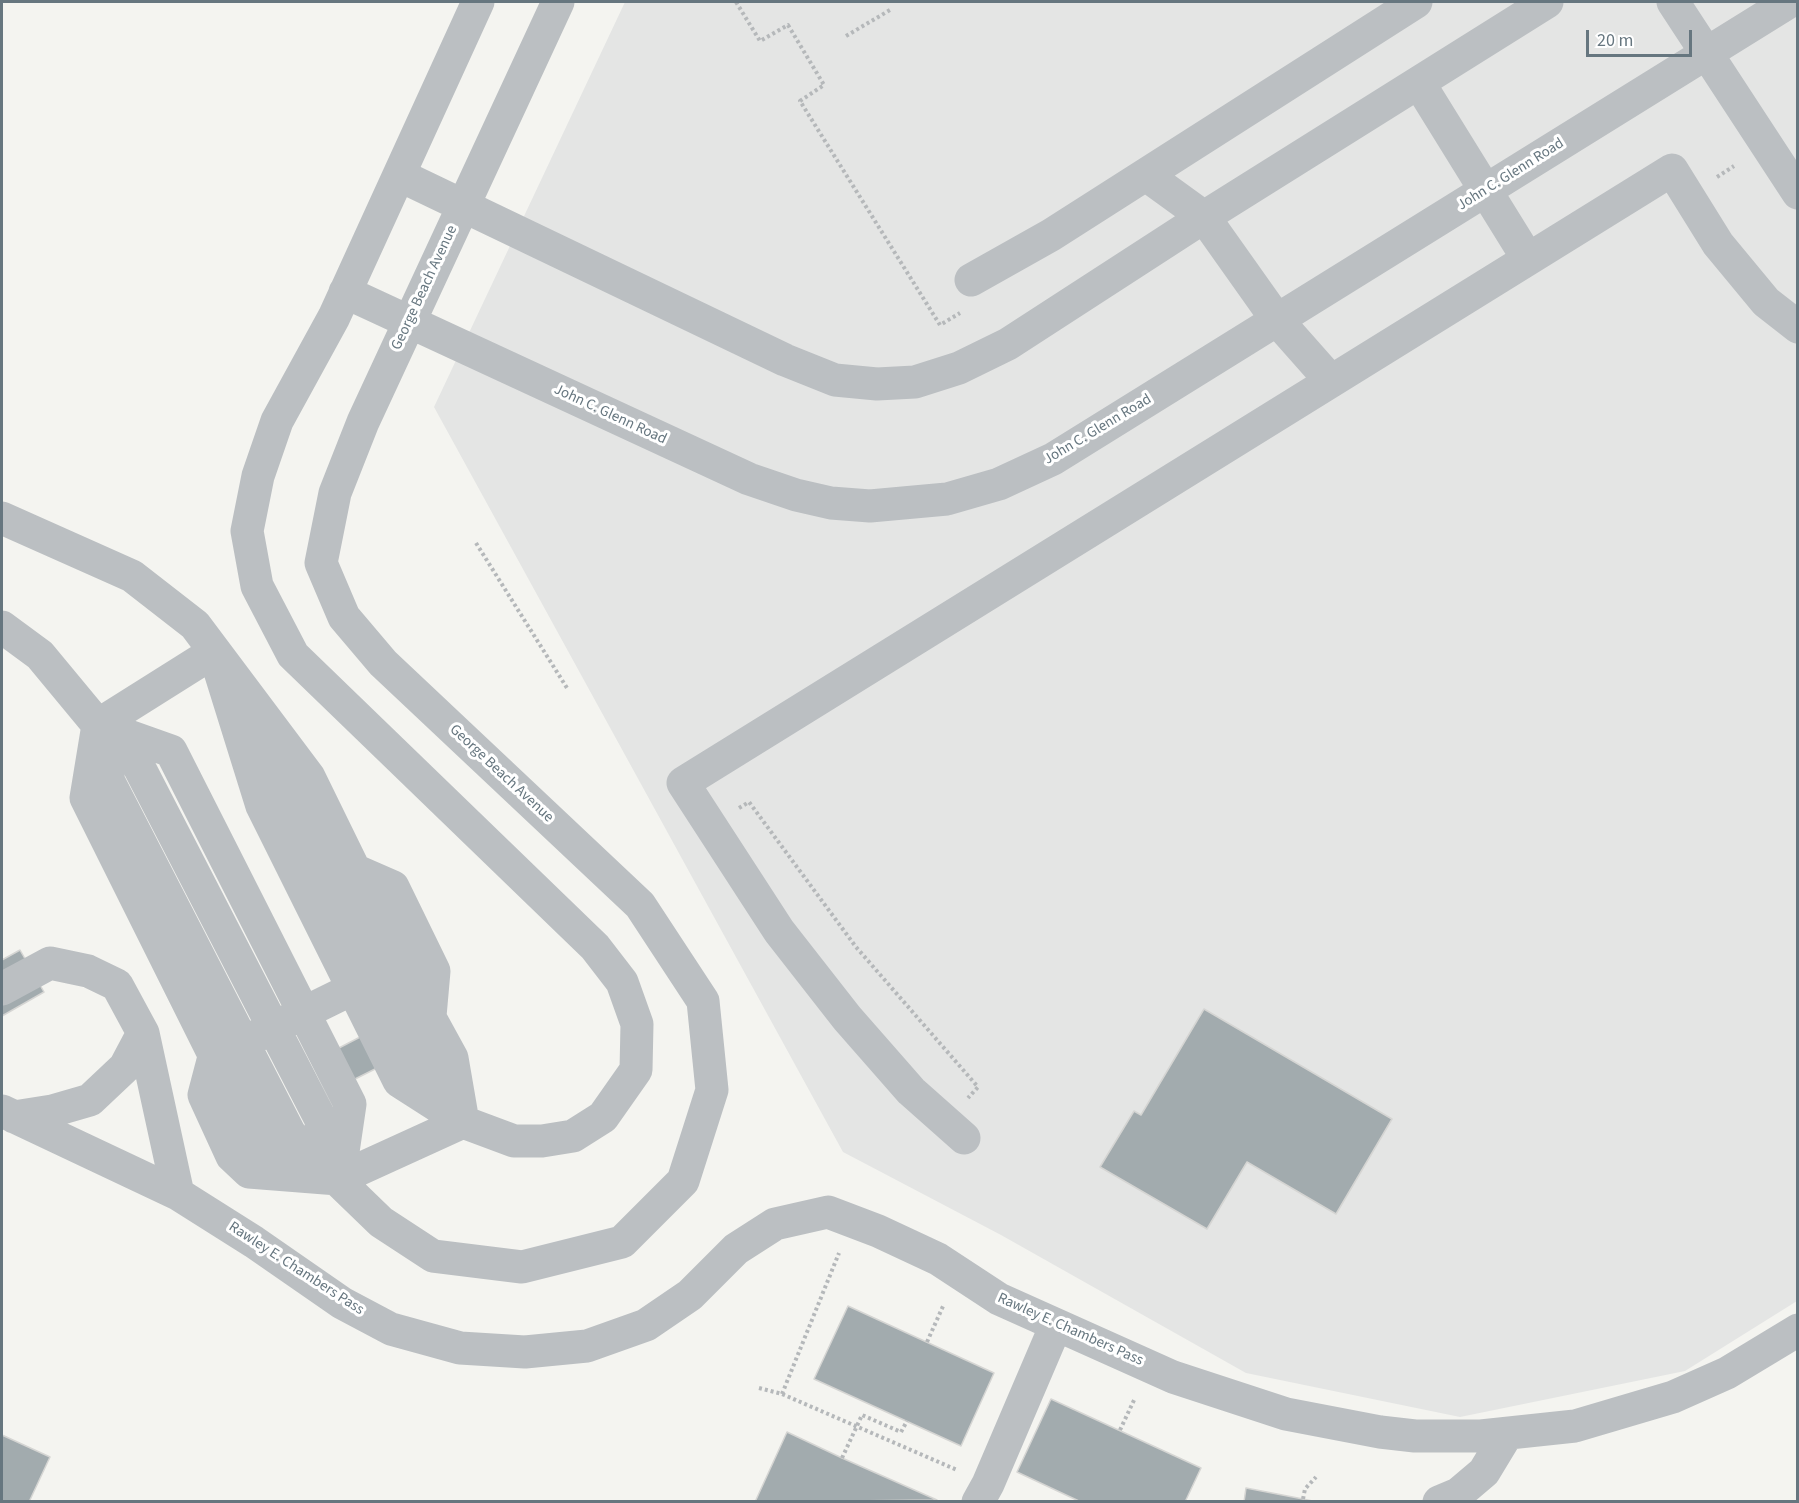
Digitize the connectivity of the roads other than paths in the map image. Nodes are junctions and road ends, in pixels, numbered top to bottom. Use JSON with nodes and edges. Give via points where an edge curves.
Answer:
{"nodes":[{"id":1,"x":478,"y":2,"type":"edge"},
{"id":2,"x":558,"y":2,"type":"edge"},
{"id":3,"x":1416,"y":2,"type":"edge"},
{"id":4,"x":1547,"y":2,"type":"edge"},
{"id":5,"x":1673,"y":2,"type":"edge"},
{"id":6,"x":1790,"y":2,"type":"edge"},
{"id":7,"x":1708,"y":53,"type":"junction"},
{"id":8,"x":1419,"y":83,"type":"junction"},
{"id":9,"x":399,"y":175,"type":"junction"},
{"id":10,"x":1146,"y":175,"type":"junction"},
{"id":11,"x":1485,"y":191,"type":"junction"},
{"id":12,"x":1797,"y":193,"type":"edge"},
{"id":13,"x":464,"y":206,"type":"junction"},
{"id":14,"x":1204,"y":217,"type":"junction"},
{"id":15,"x":1528,"y":259,"type":"junction"},
{"id":16,"x":345,"y":292,"type":"junction"},
{"id":17,"x":970,"y":294,"type":"road end"},
{"id":18,"x":1277,"y":320,"type":"junction"},
{"id":19,"x":408,"y":323,"type":"junction"},
{"id":20,"x":1797,"y":327,"type":"edge"},
{"id":21,"x":1331,"y":381,"type":"junction"},
{"id":22,"x":2,"y":518,"type":"edge"},
{"id":23,"x":2,"y":627,"type":"edge"},
{"id":24,"x":214,"y":652,"type":"junction"},
{"id":25,"x":98,"y":725,"type":"junction"},
{"id":26,"x":354,"y":870,"type":"junction"},
{"id":27,"x":378,"y":976,"type":"junction"},
{"id":28,"x":2,"y":989,"type":"edge"},
{"id":29,"x":303,"y":1013,"type":"junction"},
{"id":30,"x":430,"y":1016,"type":"junction"},
{"id":31,"x":273,"y":1028,"type":"junction"},
{"id":32,"x":143,"y":1033,"type":"junction"},
{"id":33,"x":243,"y":1042,"type":"junction"},
{"id":34,"x":214,"y":1057,"type":"junction"},
{"id":35,"x":8,"y":1114,"type":"edge"},
{"id":36,"x":463,"y":1122,"type":"junction"},
{"id":37,"x":964,"y":1138,"type":"dead end"},
{"id":38,"x":339,"y":1179,"type":"junction"},
{"id":39,"x":178,"y":1194,"type":"junction"},
{"id":40,"x":1056,"y":1325,"type":"junction"},
{"id":41,"x":1797,"y":1330,"type":"edge"},
{"id":42,"x":1507,"y":1434,"type":"junction"},
{"id":43,"x":983,"y":1493,"type":"edge"},
{"id":44,"x":1439,"y":1502,"type":"edge"}],
"edges":[{"from":1,"to":9,"type":"street"},
{"from":2,"to":13,"type":"street","name":"George Beach Avenue"},
{"from":3,"to":10,"type":"street"},
{"from":4,"to":8,"type":"street"},
{"from":5,"to":7,"type":"street"},
{"from":6,"to":7,"type":"street","name":"John C. Glenn Road"},
{"from":7,"to":11,"type":"street","name":"John C. Glenn Road"},
{"from":7,"to":12,"type":"street"},
{"from":8,"to":11,"type":"street"},
{"from":8,"to":14,"type":"street"},
{"from":9,"to":13,"type":"street"},
{"from":9,"to":16,"type":"street"},
{"from":10,"to":14,"type":"street"},
{"from":10,"to":17,"type":"street","via":[[1051,235]]},
{"from":11,"to":15,"type":"street"},
{"from":11,"to":18,"type":"street","name":"John C. Glenn Road"},
{"from":13,"to":14,"type":"street","via":[[784,360],[835,380],[877,384],[915,382],[959,368],[1008,344]]},
{"from":13,"to":19,"type":"street","name":"George Beach Avenue"},
{"from":14,"to":18,"type":"street"},
{"from":15,"to":20,"type":"street","via":[[1672,170],[1718,244],[1766,302]]},
{"from":15,"to":21,"type":"street"},
{"from":16,"to":19,"type":"street","name":"John C. Glenn Road"},
{"from":16,"to":36,"type":"street","via":[[278,421],[258,476],[247,531],[257,586],[293,655],[595,947],[622,982],[637,1024],[636,1070],[603,1117],[573,1136],[514,1141]]},
{"from":18,"to":19,"type":"street","name":"John C. Glenn Road","via":[[1053,459],[999,484],[947,499],[870,506],[831,503],[749,479]]},
{"from":18,"to":21,"type":"street"},
{"from":19,"to":38,"type":"street","name":"George Beach Avenue","via":[[335,493],[321,563],[344,617],[383,663],[640,905],[703,1001],[712,1090],[683,1180],[622,1242],[522,1267],[433,1256],[381,1222]]},
{"from":21,"to":37,"type":"street","via":[[683,783],[779,931],[847,1018],[911,1091]]},
{"from":22,"to":24,"type":"street","via":[[132,576],[195,625]]},
{"from":23,"to":25,"type":"street","via":[[40,655]]},
{"from":24,"to":25,"type":"street"},
{"from":24,"to":26,"type":"street","via":[[309,777]]},
{"from":24,"to":27,"type":"street"},
{"from":25,"to":29,"type":"street","via":[[171,751]]},
{"from":25,"to":31,"type":"street","via":[[137,763]]},
{"from":25,"to":33,"type":"street","name":"George Beach Avenue","via":[[109,782]]},
{"from":25,"to":34,"type":"street","via":[[86,798]]},
{"from":26,"to":27,"type":"street"},
{"from":26,"to":30,"type":"street","via":[[393,887],[434,971]]},
{"from":27,"to":29,"type":"street"},
{"from":27,"to":30,"type":"street"},
{"from":27,"to":36,"type":"street","via":[[432,1076]]},
{"from":28,"to":32,"type":"street","via":[[50,963],[88,971],[117,986]]},
{"from":29,"to":31,"type":"street"},
{"from":29,"to":38,"type":"street","via":[[350,1104]]},
{"from":30,"to":36,"type":"street","via":[[452,1058]]},
{"from":31,"to":33,"type":"street"},
{"from":31,"to":38,"type":"street","via":[[320,1118]]},
{"from":32,"to":35,"type":"street","via":[[125,1068],[90,1100],[52,1111]]},
{"from":32,"to":39,"type":"street"},
{"from":33,"to":34,"type":"street"},
{"from":33,"to":38,"type":"street","name":"George Beach Avenue","via":[[290,1134]]},
{"from":34,"to":38,"type":"street","via":[[262,1151]]},
{"from":35,"to":39,"type":"street","name":"Rawley E. Chambers Pass"},
{"from":36,"to":38,"type":"street"},
{"from":39,"to":40,"type":"street","name":"Rawley E. Chambers Pass","via":[[342,1303],[392,1329],[460,1348],[525,1352],[587,1346],[636,1329],[690,1295],[736,1249],[775,1224],[828,1212],[938,1259],[999,1299]]},
{"from":40,"to":42,"type":"street","name":"Rawley E. Chambers Pass","via":[[1173,1377],[1286,1414],[1350,1428],[1415,1436]]},
{"from":40,"to":43,"type":"street"},
{"from":41,"to":42,"type":"street","name":"Rawley E. Chambers Pass","via":[[1727,1373],[1673,1397],[1575,1426]]},
{"from":42,"to":44,"type":"street","via":[[1484,1472],[1458,1494]]}]}
